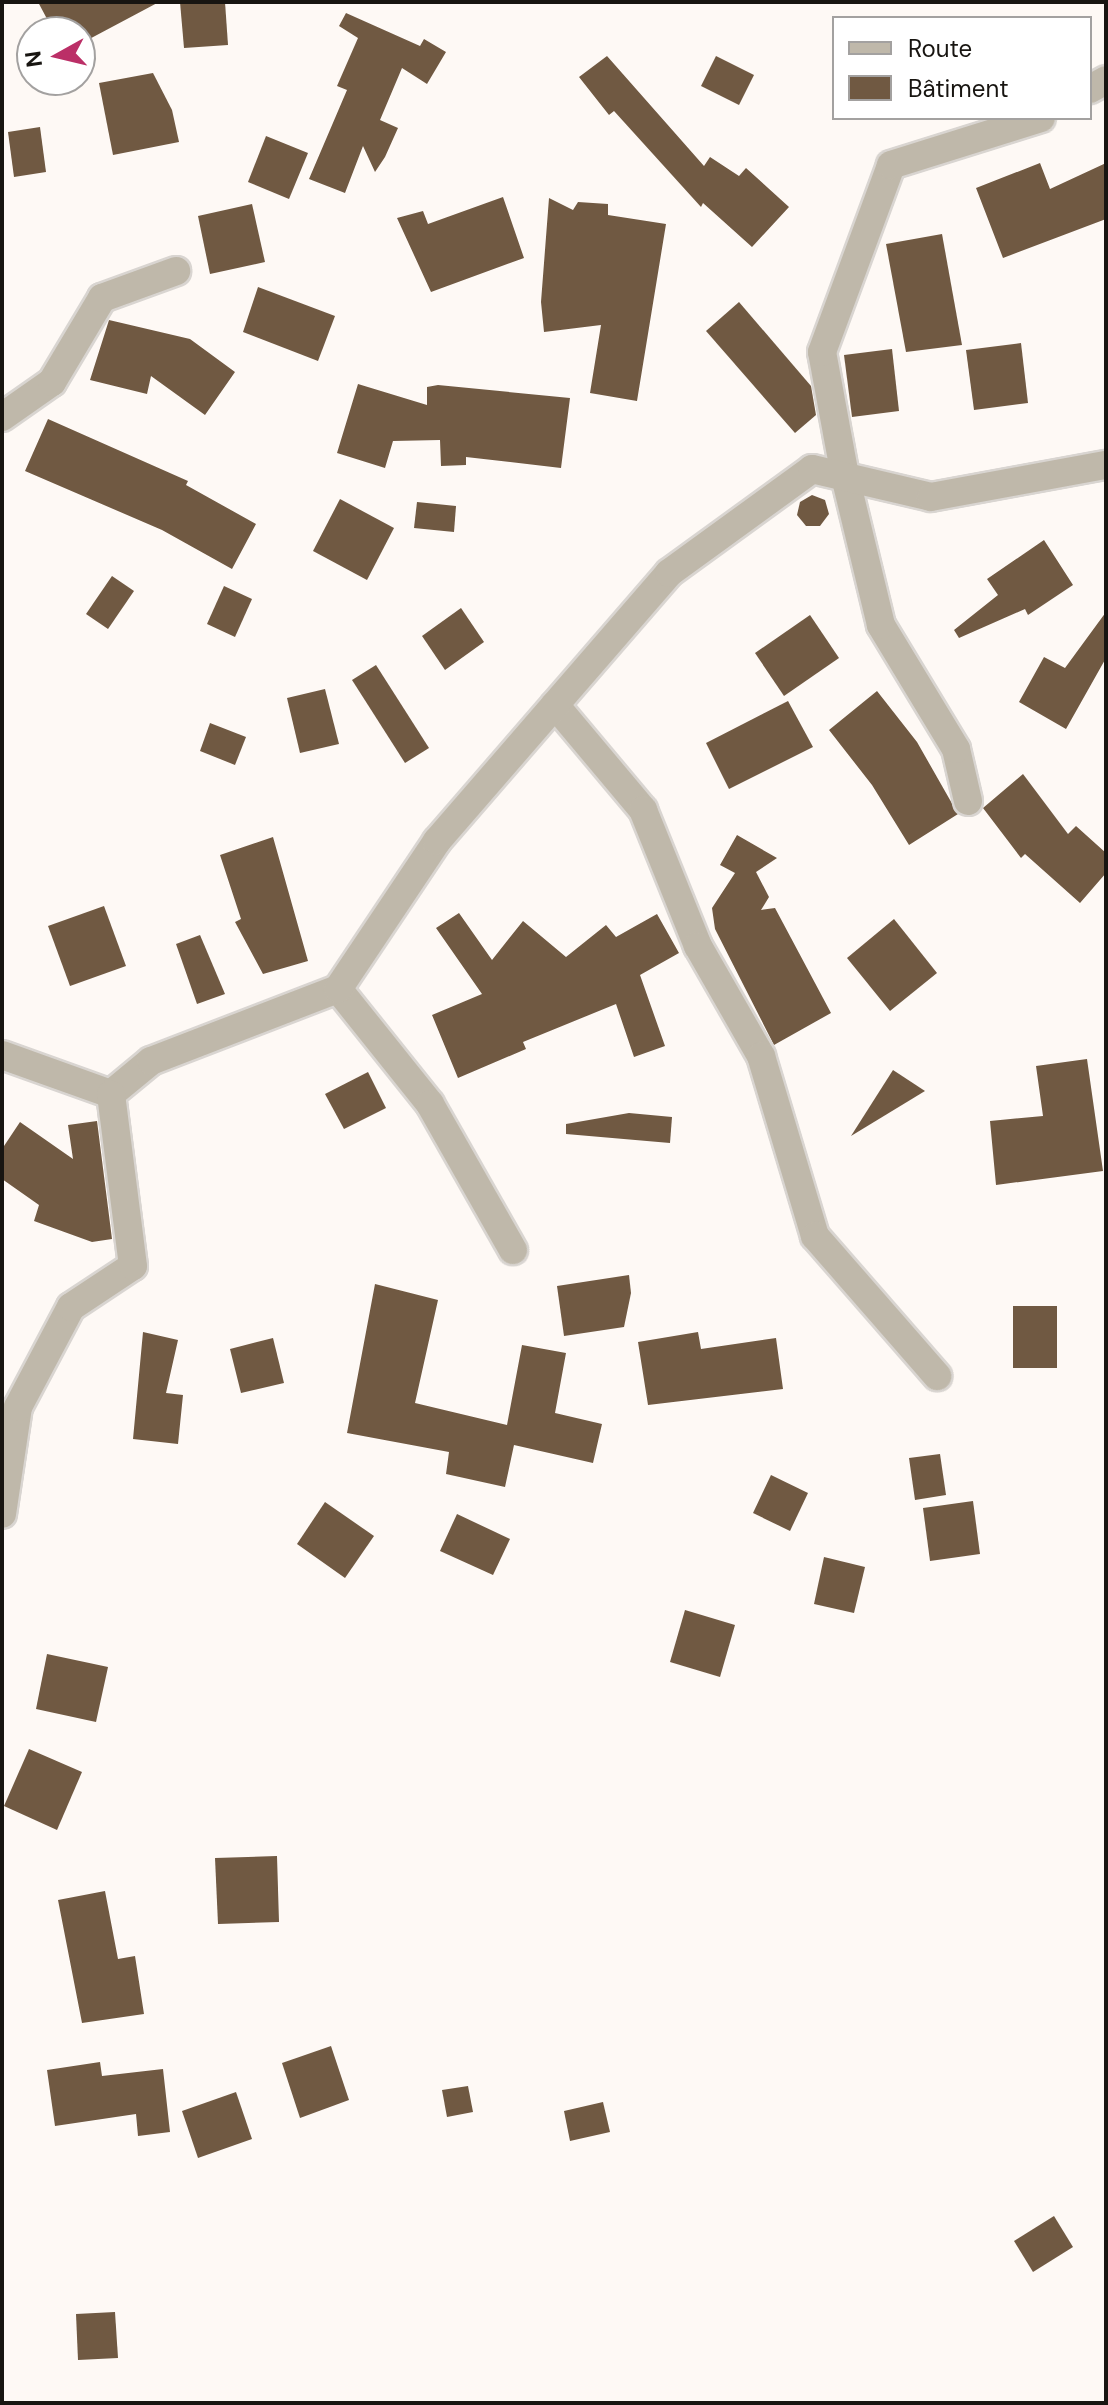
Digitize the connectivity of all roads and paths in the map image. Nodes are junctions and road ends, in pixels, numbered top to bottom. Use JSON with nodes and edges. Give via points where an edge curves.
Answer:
{"nodes":[{"id":1,"x":1035,"y":120,"type":"edge"},
{"id":2,"x":176,"y":271,"type":"dead end"},
{"id":3,"x":2,"y":417,"type":"edge"},
{"id":4,"x":1106,"y":465,"type":"edge"},
{"id":5,"x":845,"y":476,"type":"junction"},
{"id":6,"x":555,"y":705,"type":"junction"},
{"id":7,"x":968,"y":801,"type":"dead end"},
{"id":8,"x":338,"y":989,"type":"junction"},
{"id":9,"x":2,"y":1055,"type":"edge"},
{"id":10,"x":111,"y":1094,"type":"junction"},
{"id":11,"x":513,"y":1250,"type":"dead end"},
{"id":12,"x":937,"y":1376,"type":"dead end"},
{"id":13,"x":2,"y":1514,"type":"edge"}],
"edges":[{"from":1,"to":5,"type":"street","via":[[891,165],[822,352]]},
{"from":2,"to":3,"type":"street","via":[[102,298],[52,382]]},
{"from":4,"to":5,"type":"street","via":[[931,497]]},
{"from":5,"to":6,"type":"street","via":[[812,469],[669,573]]},
{"from":5,"to":7,"type":"street","via":[[881,625],[956,749]]},
{"from":6,"to":8,"type":"street","via":[[437,841]]},
{"from":6,"to":12,"type":"street","via":[[643,810],[698,946],[761,1056],[815,1236]]},
{"from":8,"to":10,"type":"street","via":[[151,1061]]},
{"from":8,"to":11,"type":"street","via":[[430,1104]]},
{"from":9,"to":10,"type":"street"},
{"from":10,"to":13,"type":"street","via":[[133,1266],[71,1307],[38,1369],[18,1407]]}]}
